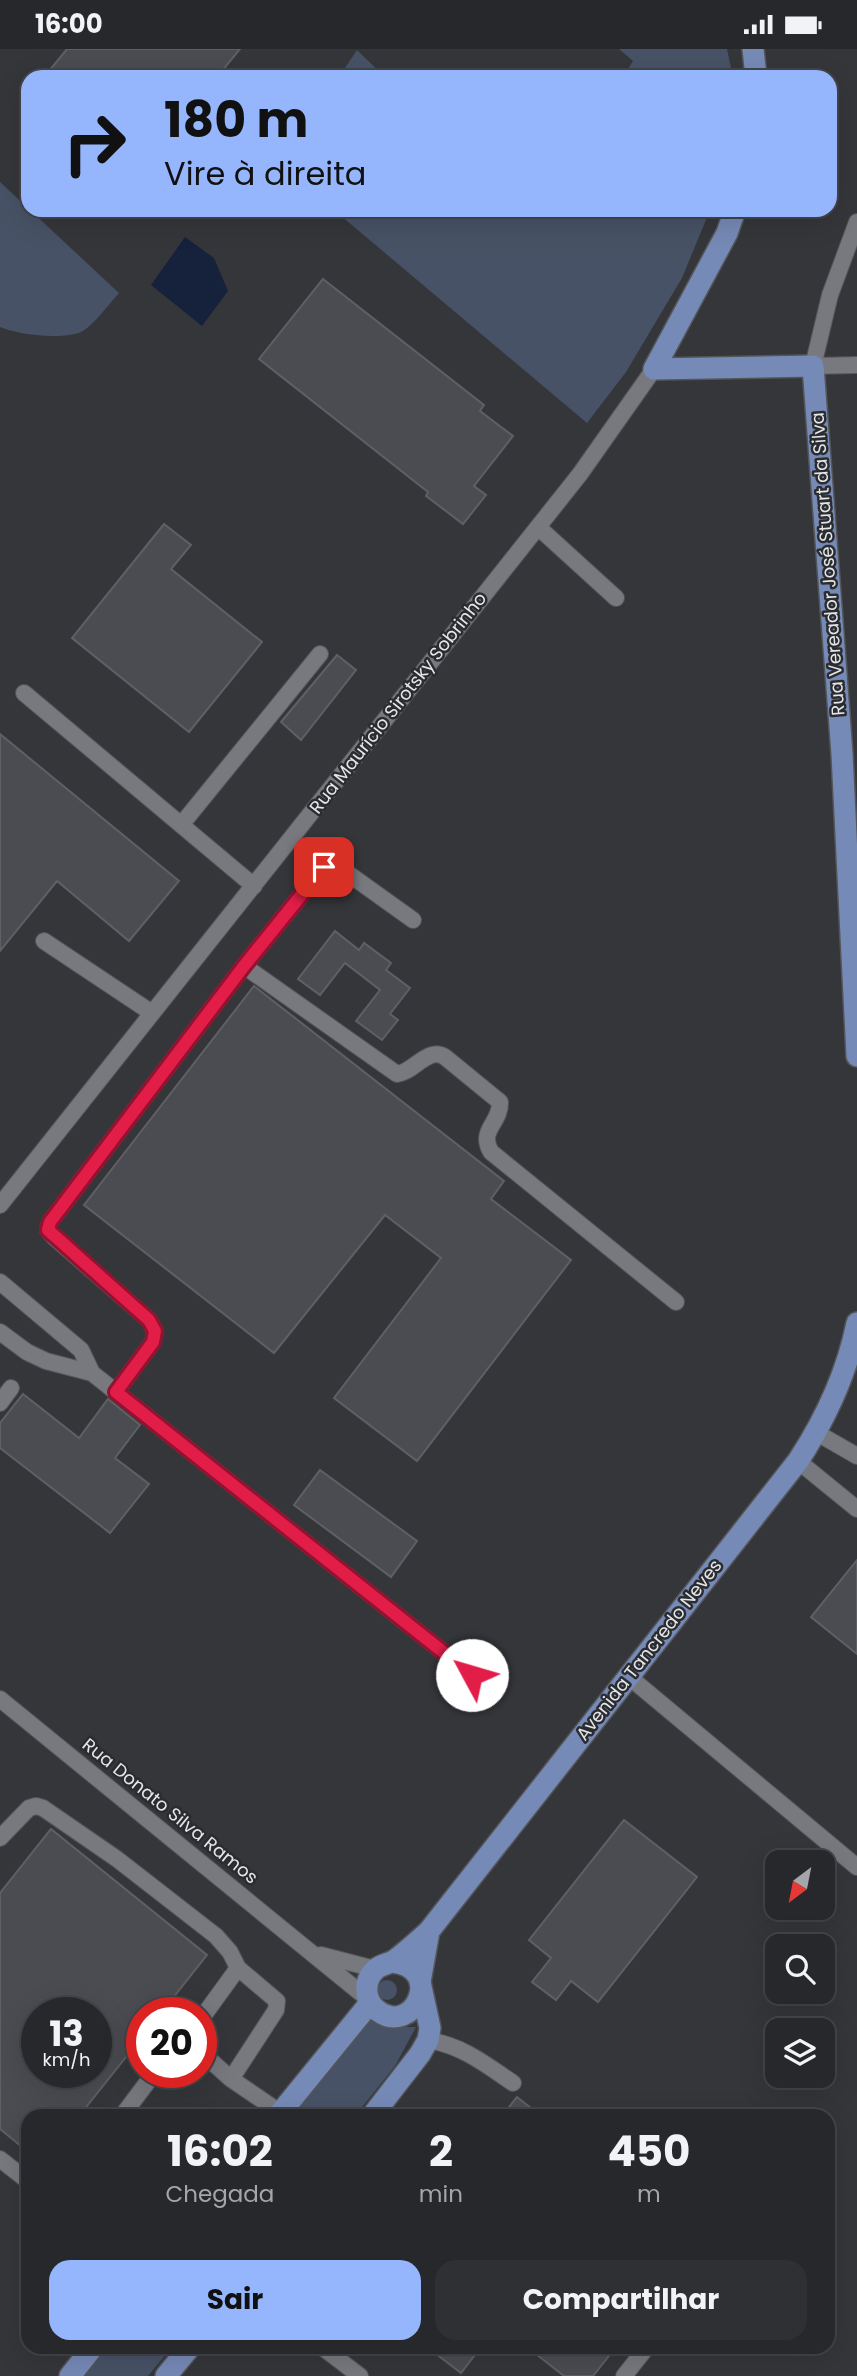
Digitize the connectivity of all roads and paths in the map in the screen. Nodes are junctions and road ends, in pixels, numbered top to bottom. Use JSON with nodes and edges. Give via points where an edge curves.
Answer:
{"nodes":[{"id":1,"x":753,"y":49,"type":"edge"},
{"id":2,"x":755,"y":70,"type":"edge"},
{"id":3,"x":733,"y":217,"type":"edge"},
{"id":4,"x":857,"y":222,"type":"edge"},
{"id":5,"x":857,"y":365,"type":"edge"},
{"id":6,"x":813,"y":366,"type":"junction"},
{"id":7,"x":654,"y":369,"type":"junction"},
{"id":8,"x":538,"y":527,"type":"junction"},
{"id":9,"x":616,"y":598,"type":"dead end"},
{"id":10,"x":320,"y":654,"type":"dead end"},
{"id":11,"x":24,"y":693,"type":"dead end"},
{"id":12,"x":850,"y":756,"type":"edge"},
{"id":13,"x":181,"y":825,"type":"junction"},
{"id":14,"x":254,"y":885,"type":"junction"},
{"id":15,"x":412,"y":920,"type":"dead end"},
{"id":16,"x":44,"y":941,"type":"dead end"},
{"id":17,"x":244,"y":966,"type":"junction"},
{"id":18,"x":152,"y":1013,"type":"junction"},
{"id":19,"x":857,"y":1056,"type":"edge"},
{"id":20,"x":0,"y":1205,"type":"edge"},
{"id":21,"x":0,"y":1282,"type":"edge"},
{"id":22,"x":676,"y":1302,"type":"dead end"},
{"id":23,"x":857,"y":1323,"type":"edge"},
{"id":24,"x":0,"y":1332,"type":"edge"},
{"id":25,"x":92,"y":1373,"type":"junction"},
{"id":26,"x":11,"y":1388,"type":"dead end"},
{"id":27,"x":116,"y":1392,"type":"junction"},
{"id":28,"x":0,"y":1403,"type":"edge"},
{"id":29,"x":817,"y":1433,"type":"junction"},
{"id":30,"x":857,"y":1456,"type":"edge"},
{"id":31,"x":797,"y":1461,"type":"junction"},
{"id":32,"x":857,"y":1509,"type":"edge"},
{"id":33,"x":472,"y":1675,"type":"dead end"},
{"id":34,"x":628,"y":1677,"type":"junction"},
{"id":35,"x":0,"y":1699,"type":"edge"},
{"id":36,"x":0,"y":1838,"type":"edge"},
{"id":37,"x":857,"y":1867,"type":"edge"},
{"id":38,"x":429,"y":1931,"type":"junction"},
{"id":39,"x":315,"y":1954,"type":"junction"},
{"id":40,"x":384,"y":1965,"type":"junction"},
{"id":41,"x":238,"y":1968,"type":"junction"},
{"id":42,"x":420,"y":1982,"type":"junction"},
{"id":43,"x":217,"y":1997,"type":"edge"},
{"id":44,"x":369,"y":2001,"type":"junction"},
{"id":45,"x":429,"y":2040,"type":"junction"},
{"id":46,"x":217,"y":2066,"type":"edge"},
{"id":47,"x":232,"y":2079,"type":"junction"},
{"id":48,"x":513,"y":2083,"type":"dead end"},
{"id":49,"x":143,"y":2088,"type":"edge"},
{"id":50,"x":127,"y":2109,"type":"edge"},
{"id":51,"x":272,"y":2109,"type":"edge"},
{"id":52,"x":283,"y":2109,"type":"edge"},
{"id":53,"x":377,"y":2109,"type":"edge"},
{"id":54,"x":0,"y":2159,"type":"edge"},
{"id":55,"x":21,"y":2176,"type":"edge"},
{"id":56,"x":87,"y":2354,"type":"edge"},
{"id":57,"x":184,"y":2354,"type":"edge"},
{"id":58,"x":331,"y":2354,"type":"edge"},
{"id":59,"x":641,"y":2354,"type":"edge"},
{"id":60,"x":70,"y":2376,"type":"edge"},
{"id":61,"x":166,"y":2376,"type":"edge"},
{"id":62,"x":360,"y":2376,"type":"edge"},
{"id":63,"x":624,"y":2376,"type":"edge"}],
"edges":[{"from":1,"to":2,"type":"main road"},
{"from":3,"to":7,"type":"main road","name":"Rua Maurício Sirotsky Sobrinho"},
{"from":4,"to":6,"type":"street","via":[[830,295]]},
{"from":5,"to":6,"type":"street"},
{"from":6,"to":7,"type":"main road"},
{"from":6,"to":12,"type":"main road","name":"Rua Vereador José Stuart da Silva"},
{"from":7,"to":8,"type":"street","name":"Rua Maurício Sirotsky Sobrinho"},
{"from":8,"to":9,"type":"street"},
{"from":8,"to":14,"type":"street","name":"Rua Maurício Sirotsky Sobrinho"},
{"from":10,"to":13,"type":"street"},
{"from":11,"to":13,"type":"street"},
{"from":12,"to":19,"type":"main road","name":"Rua Vereador José Stuart da Silva"},
{"from":13,"to":14,"type":"street"},
{"from":14,"to":18,"type":"street","name":"Rua Maurício Sirotsky Sobrinho"},
{"from":15,"to":17,"type":"street","via":[[331,864]]},
{"from":16,"to":18,"type":"street"},
{"from":17,"to":22,"type":"street","via":[[397,1075],[440,1053],[500,1102],[487,1135],[491,1152]]},
{"from":17,"to":27,"type":"street","via":[[50,1222],[48,1230],[55,1238],[149,1320],[155,1331],[153,1342]]},
{"from":18,"to":20,"type":"street","name":"Rua Maurício Sirotsky Sobrinho"},
{"from":21,"to":25,"type":"street","via":[[80,1350]]},
{"from":23,"to":29,"type":"main road","name":"Avenida Tancredo Neves","via":[[850,1356]]},
{"from":24,"to":25,"type":"street","via":[[46,1361]]},
{"from":25,"to":27,"type":"street"},
{"from":26,"to":28,"type":"street"},
{"from":27,"to":33,"type":"street"},
{"from":29,"to":30,"type":"street"},
{"from":29,"to":31,"type":"main road","name":"Avenida Tancredo Neves"},
{"from":31,"to":32,"type":"street"},
{"from":31,"to":34,"type":"main road","name":"Avenida Tancredo Neves"},
{"from":34,"to":37,"type":"street"},
{"from":34,"to":38,"type":"main road","name":"Avenida Tancredo Neves"},
{"from":35,"to":39,"type":"street","name":"Rua Donato Silva Ramos"},
{"from":36,"to":41,"type":"street","via":[[30,1808],[43,1808],[216,1936]]},
{"from":38,"to":40,"type":"main road","name":"Avenida Tancredo Neves"},
{"from":38,"to":42,"type":"main road","name":"Avenida Tancredo Neves"},
{"from":39,"to":40,"type":"street","name":"Rua Donato Silva Ramos"},
{"from":39,"to":44,"type":"street","name":"Rua Donato Silva Ramos"},
{"from":40,"to":42,"type":"main road","via":[[410,1967]]},
{"from":40,"to":44,"type":"main road","via":[[369,1976]]},
{"from":41,"to":43,"type":"street"},
{"from":41,"to":47,"type":"street","via":[[277,2001],[276,2010]]},
{"from":42,"to":44,"type":"main road","via":[[415,2007],[400,2016],[383,2014]]},
{"from":42,"to":45,"type":"main road","name":"Avenida Tancredo Neves"},
{"from":44,"to":52,"type":"main road"},
{"from":45,"to":48,"type":"street","via":[[463,2050]]},
{"from":45,"to":53,"type":"main road"},
{"from":46,"to":47,"type":"street"},
{"from":47,"to":51,"type":"street"},
{"from":49,"to":50,"type":"street"},
{"from":54,"to":55,"type":"street"},
{"from":56,"to":60,"type":"main road"},
{"from":57,"to":61,"type":"main road"},
{"from":58,"to":62,"type":"street"},
{"from":59,"to":63,"type":"street"}]}
